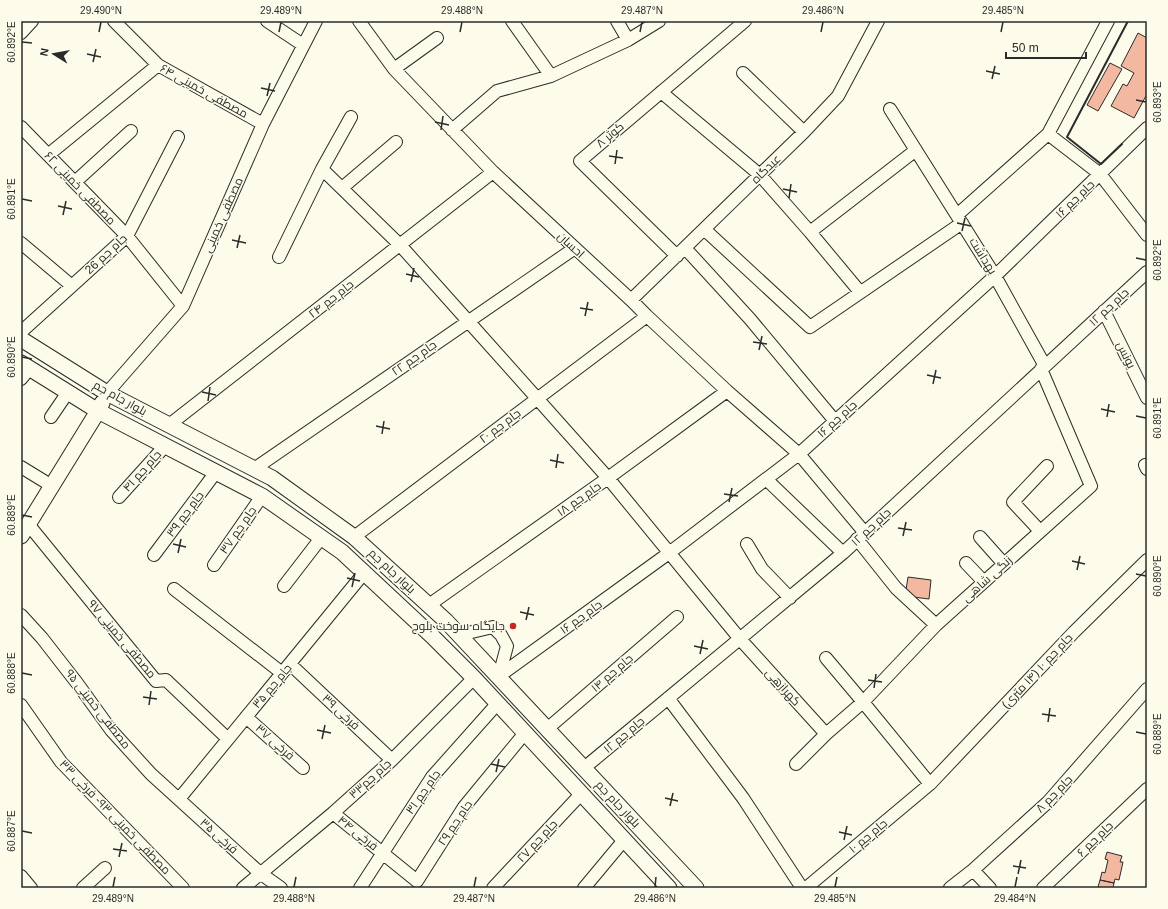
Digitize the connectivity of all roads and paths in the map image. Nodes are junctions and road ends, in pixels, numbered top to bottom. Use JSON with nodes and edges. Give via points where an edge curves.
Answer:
{"nodes":[{"id":1,"x":32,"y":21,"type":"edge"},
{"id":2,"x":114,"y":21,"type":"edge"},
{"id":3,"x":267,"y":21,"type":"edge"},
{"id":4,"x":316,"y":21,"type":"edge"},
{"id":5,"x":359,"y":21,"type":"edge"},
{"id":6,"x":512,"y":21,"type":"edge"},
{"id":7,"x":617,"y":21,"type":"edge"},
{"id":8,"x":659,"y":21,"type":"edge"},
{"id":9,"x":745,"y":21,"type":"edge"},
{"id":10,"x":878,"y":21,"type":"edge"},
{"id":11,"x":1108,"y":21,"type":"edge"},
{"id":12,"x":21,"y":33,"type":"edge"},
{"id":13,"x":437,"y":38,"type":"dead end"},
{"id":14,"x":628,"y":40,"type":"junction"},
{"id":15,"x":303,"y":45,"type":"junction"},
{"id":16,"x":158,"y":65,"type":"junction"},
{"id":17,"x":394,"y":69,"type":"junction"},
{"id":18,"x":743,"y":74,"type":"dead end"},
{"id":19,"x":551,"y":76,"type":"junction"},
{"id":20,"x":661,"y":92,"type":"junction"},
{"id":21,"x":890,"y":109,"type":"dead end"},
{"id":22,"x":351,"y":117,"type":"dead end"},
{"id":23,"x":263,"y":124,"type":"junction"},
{"id":24,"x":21,"y":127,"type":"edge"},
{"id":25,"x":1147,"y":128,"type":"edge"},
{"id":26,"x":452,"y":130,"type":"junction"},
{"id":27,"x":131,"y":131,"type":"dead end"},
{"id":28,"x":804,"y":132,"type":"junction"},
{"id":29,"x":1048,"y":134,"type":"junction"},
{"id":30,"x":178,"y":138,"type":"dead end"},
{"id":31,"x":396,"y":142,"type":"dead end"},
{"id":32,"x":916,"y":150,"type":"junction"},
{"id":33,"x":48,"y":155,"type":"junction"},
{"id":34,"x":322,"y":169,"type":"junction"},
{"id":35,"x":492,"y":172,"type":"junction"},
{"id":36,"x":1100,"y":174,"type":"junction"},
{"id":37,"x":760,"y":175,"type":"junction"},
{"id":38,"x":75,"y":182,"type":"junction"},
{"id":39,"x":342,"y":188,"type":"junction"},
{"id":40,"x":959,"y":219,"type":"junction"},
{"id":41,"x":704,"y":229,"type":"junction"},
{"id":42,"x":810,"y":232,"type":"junction"},
{"id":43,"x":127,"y":236,"type":"junction"},
{"id":44,"x":1147,"y":236,"type":"edge"},
{"id":45,"x":21,"y":243,"type":"edge"},
{"id":46,"x":400,"y":245,"type":"junction"},
{"id":47,"x":575,"y":248,"type":"junction"},
{"id":48,"x":681,"y":252,"type":"junction"},
{"id":49,"x":279,"y":257,"type":"dead end"},
{"id":50,"x":1147,"y":272,"type":"edge"},
{"id":51,"x":996,"y":276,"type":"junction"},
{"id":52,"x":72,"y":286,"type":"junction"},
{"id":53,"x":860,"y":292,"type":"junction"},
{"id":54,"x":631,"y":300,"type":"junction"},
{"id":55,"x":183,"y":306,"type":"junction"},
{"id":56,"x":1104,"y":311,"type":"junction"},
{"id":57,"x":647,"y":316,"type":"junction"},
{"id":58,"x":468,"y":321,"type":"junction"},
{"id":59,"x":21,"y":332,"type":"edge"},
{"id":60,"x":21,"y":339,"type":"edge"},
{"id":61,"x":1043,"y":368,"type":"junction"},
{"id":62,"x":24,"y":370,"type":"edge"},
{"id":63,"x":728,"y":391,"type":"junction"},
{"id":64,"x":68,"y":392,"type":"junction"},
{"id":65,"x":107,"y":393,"type":"junction"},
{"id":66,"x":1147,"y":398,"type":"edge"},
{"id":67,"x":537,"y":399,"type":"junction"},
{"id":68,"x":98,"y":411,"type":"junction"},
{"id":69,"x":51,"y":417,"type":"dead end"},
{"id":70,"x":835,"y":421,"type":"junction"},
{"id":71,"x":169,"y":425,"type":"junction"},
{"id":72,"x":165,"y":446,"type":"junction"},
{"id":73,"x":798,"y":454,"type":"junction"},
{"id":74,"x":1047,"y":466,"type":"dead end"},
{"id":75,"x":21,"y":467,"type":"edge"},
{"id":76,"x":254,"y":469,"type":"junction"},
{"id":77,"x":216,"y":472,"type":"junction"},
{"id":78,"x":608,"y":478,"type":"junction"},
{"id":79,"x":766,"y":479,"type":"junction"},
{"id":80,"x":52,"y":486,"type":"junction"},
{"id":81,"x":262,"y":496,"type":"junction"},
{"id":82,"x":119,"y":497,"type":"dead end"},
{"id":83,"x":25,"y":530,"type":"edge"},
{"id":84,"x":1040,"y":531,"type":"junction"},
{"id":85,"x":861,"y":536,"type":"junction"},
{"id":86,"x":354,"y":537,"type":"junction"},
{"id":87,"x":980,"y":537,"type":"dead end"},
{"id":88,"x":321,"y":538,"type":"junction"},
{"id":89,"x":747,"y":544,"type":"dead end"},
{"id":90,"x":342,"y":552,"type":"junction"},
{"id":91,"x":669,"y":553,"type":"junction"},
{"id":92,"x":843,"y":553,"type":"junction"},
{"id":93,"x":154,"y":555,"type":"dead end"},
{"id":94,"x":1147,"y":560,"type":"edge"},
{"id":95,"x":966,"y":563,"type":"dead end"},
{"id":96,"x":1004,"y":564,"type":"junction"},
{"id":97,"x":214,"y":565,"type":"dead end"},
{"id":98,"x":364,"y":573,"type":"junction"},
{"id":99,"x":984,"y":582,"type":"junction"},
{"id":100,"x":284,"y":586,"type":"dead end"},
{"id":101,"x":174,"y":589,"type":"dead end"},
{"id":102,"x":790,"y":598,"type":"junction"},
{"id":103,"x":429,"y":605,"type":"junction"},
{"id":104,"x":21,"y":615,"type":"edge"},
{"id":105,"x":677,"y":617,"type":"dead end"},
{"id":106,"x":936,"y":625,"type":"junction"},
{"id":107,"x":459,"y":635,"type":"junction"},
{"id":108,"x":740,"y":639,"type":"junction"},
{"id":109,"x":826,"y":658,"type":"dead end"},
{"id":110,"x":286,"y":668,"type":"junction"},
{"id":111,"x":499,"y":676,"type":"junction"},
{"id":112,"x":474,"y":678,"type":"junction"},
{"id":113,"x":1147,"y":689,"type":"edge"},
{"id":114,"x":668,"y":698,"type":"junction"},
{"id":115,"x":863,"y":702,"type":"junction"},
{"id":116,"x":21,"y":704,"type":"edge"},
{"id":117,"x":497,"y":704,"type":"junction"},
{"id":118,"x":246,"y":717,"type":"junction"},
{"id":119,"x":548,"y":728,"type":"junction"},
{"id":120,"x":524,"y":734,"type":"junction"},
{"id":121,"x":826,"y":734,"type":"junction"},
{"id":122,"x":228,"y":738,"type":"junction"},
{"id":123,"x":392,"y":760,"type":"junction"},
{"id":124,"x":796,"y":764,"type":"dead end"},
{"id":125,"x":303,"y":768,"type":"dead end"},
{"id":126,"x":584,"y":768,"type":"junction"},
{"id":127,"x":930,"y":784,"type":"junction"},
{"id":128,"x":1147,"y":789,"type":"edge"},
{"id":129,"x":581,"y":794,"type":"junction"},
{"id":130,"x":179,"y":799,"type":"junction"},
{"id":131,"x":333,"y":813,"type":"junction"},
{"id":132,"x":624,"y":840,"type":"junction"},
{"id":133,"x":383,"y":853,"type":"junction"},
{"id":134,"x":104,"y":868,"type":"dead end"},
{"id":135,"x":973,"y":870,"type":"junction"},
{"id":136,"x":260,"y":873,"type":"junction"},
{"id":137,"x":21,"y":876,"type":"edge"},
{"id":138,"x":29,"y":887,"type":"edge"},
{"id":139,"x":83,"y":888,"type":"edge"},
{"id":140,"x":183,"y":888,"type":"edge"},
{"id":141,"x":243,"y":888,"type":"edge"},
{"id":142,"x":281,"y":888,"type":"edge"},
{"id":143,"x":360,"y":888,"type":"edge"},
{"id":144,"x":493,"y":888,"type":"edge"},
{"id":145,"x":584,"y":888,"type":"edge"},
{"id":146,"x":669,"y":888,"type":"edge"},
{"id":147,"x":696,"y":888,"type":"edge"},
{"id":148,"x":802,"y":888,"type":"edge"},
{"id":149,"x":806,"y":888,"type":"edge"},
{"id":150,"x":950,"y":888,"type":"edge"},
{"id":151,"x":990,"y":888,"type":"edge"},
{"id":152,"x":1044,"y":888,"type":"edge"}],
"edges":[{"from":1,"to":12,"type":"street"},
{"from":2,"to":16,"type":"street","name":"مصطفی خمینی ۶۴"},
{"from":3,"to":15,"type":"street"},
{"from":4,"to":15,"type":"street","name":"مصطفی خمینی"},
{"from":5,"to":17,"type":"street","name":"احسان"},
{"from":6,"to":19,"type":"street"},
{"from":7,"to":14,"type":"street"},
{"from":8,"to":14,"type":"street"},
{"from":9,"to":20,"type":"street","name":"کوثر ۸"},
{"from":10,"to":28,"type":"street","name":"عیدگاه","via":[[838,96]]},
{"from":11,"to":29,"type":"street"},
{"from":13,"to":17,"type":"street"},
{"from":14,"to":19,"type":"street"},
{"from":15,"to":23,"type":"street","name":"مصطفی خمینی"},
{"from":16,"to":23,"type":"street","name":"مصطفی خمینی ۶۴"},
{"from":16,"to":33,"type":"street"},
{"from":17,"to":26,"type":"street","name":"احسان"},
{"from":18,"to":28,"type":"street"},
{"from":19,"to":26,"type":"street","via":[[497,91]]},
{"from":20,"to":37,"type":"street"},
{"from":20,"to":48,"type":"street","name":"کوثر ۸","via":[[580,161]]},
{"from":21,"to":32,"type":"street","name":"بهداشت"},
{"from":22,"to":34,"type":"street"},
{"from":23,"to":55,"type":"street","name":"مصطفی خمینی"},
{"from":24,"to":33,"type":"street","name":"مصطفی خمینی ۶۲"},
{"from":25,"to":36,"type":"street","name":"جام جم ۱۶"},
{"from":26,"to":35,"type":"street","name":"احسان"},
{"from":27,"to":38,"type":"street"},
{"from":28,"to":37,"type":"street","name":"عیدگاه"},
{"from":29,"to":36,"type":"street"},
{"from":29,"to":40,"type":"street"},
{"from":30,"to":43,"type":"street","name":"جام جم 26"},
{"from":31,"to":39,"type":"street"},
{"from":32,"to":40,"type":"street","name":"بهداشت"},
{"from":32,"to":42,"type":"street"},
{"from":33,"to":38,"type":"street","name":"مصطفی خمینی ۶۲"},
{"from":34,"to":39,"type":"street","name":"کهرازهی"},
{"from":34,"to":49,"type":"street"},
{"from":35,"to":46,"type":"street","name":"جام جم ۲۴"},
{"from":35,"to":47,"type":"street","name":"احسان"},
{"from":36,"to":44,"type":"street"},
{"from":36,"to":51,"type":"street","name":"جام جم ۱۶"},
{"from":37,"to":41,"type":"street","name":"عیدگاه"},
{"from":37,"to":42,"type":"street"},
{"from":38,"to":43,"type":"street","name":"مصطفی خمینی ۶۲"},
{"from":39,"to":46,"type":"street","name":"کهرازهی"},
{"from":40,"to":51,"type":"street","name":"بهداشت"},
{"from":40,"to":53,"type":"street"},
{"from":41,"to":48,"type":"street","name":"عیدگاه"},
{"from":41,"to":53,"type":"street","via":[[810,327]]},
{"from":42,"to":53,"type":"street"},
{"from":43,"to":52,"type":"street","name":"جام جم 26"},
{"from":43,"to":55,"type":"street","name":"مصطفی خمینی ۶۲"},
{"from":45,"to":52,"type":"street"},
{"from":46,"to":58,"type":"street","name":"کهرازهی"},
{"from":46,"to":71,"type":"street","name":"جام جم ۲۴"},
{"from":47,"to":54,"type":"street","name":"احسان"},
{"from":47,"to":58,"type":"street","name":"جام جم ۲۲"},
{"from":48,"to":54,"type":"street","name":"عیدگاه"},
{"from":48,"to":70,"type":"street","via":[[750,319]]},
{"from":50,"to":56,"type":"street","name":"جام جم ۱۲"},
{"from":51,"to":61,"type":"street","name":"بهداشت"},
{"from":51,"to":70,"type":"street","name":"جام جم ۱۶"},
{"from":52,"to":59,"type":"street","name":"جام جم 26"},
{"from":54,"to":57,"type":"street","name":"احسان"},
{"from":55,"to":65,"type":"street","name":"مصطفی خمینی"},
{"from":56,"to":61,"type":"street","name":"جام جم ۱۲"},
{"from":56,"to":66,"type":"street","name":"یونس"},
{"from":57,"to":63,"type":"street","name":"احسان"},
{"from":57,"to":67,"type":"street","name":"جام جم ۲۰"},
{"from":58,"to":67,"type":"street","name":"کهرازهی"},
{"from":58,"to":76,"type":"street","name":"جام جم ۲۲"},
{"from":60,"to":65,"type":"main road","name":"بلوار جام جم"},
{"from":61,"to":84,"type":"street","name":"زنگی شاهی","via":[[1091,486]]},
{"from":61,"to":85,"type":"street","name":"جام جم ۱۲"},
{"from":62,"to":64,"type":"main road","name":"بلوار جام جم"},
{"from":63,"to":73,"type":"street","name":"احسان"},
{"from":63,"to":78,"type":"street","name":"جام جم ۱۸"},
{"from":64,"to":68,"type":"main road","name":"بلوار جام جم"},
{"from":64,"to":69,"type":"street"},
{"from":65,"to":68,"type":"main road"},
{"from":65,"to":71,"type":"main road","name":"بلوار جام جم"},
{"from":67,"to":78,"type":"street","name":"کهرازهی"},
{"from":67,"to":86,"type":"street","name":"جام جم ۲۰"},
{"from":68,"to":72,"type":"main road","name":"بلوار جام جم"},
{"from":68,"to":80,"type":"main road"},
{"from":70,"to":73,"type":"street","name":"جام جم ۱۶"},
{"from":71,"to":76,"type":"main road","name":"بلوار جام جم"},
{"from":72,"to":77,"type":"main road","name":"بلوار جام جم"},
{"from":72,"to":82,"type":"street","name":"جام جم ۴۱"},
{"from":73,"to":79,"type":"street","name":"جام جم ۱۶"},
{"from":73,"to":85,"type":"street","name":"احسان"},
{"from":74,"to":84,"type":"street","via":[[1013,502]]},
{"from":75,"to":80,"type":"street"},
{"from":76,"to":86,"type":"main road","name":"بلوار جام جم","via":[[272,478]]},
{"from":77,"to":81,"type":"main road","name":"بلوار جام جم"},
{"from":77,"to":93,"type":"street","name":"جام جم ۳۹"},
{"from":78,"to":91,"type":"street","name":"کهرازهی"},
{"from":78,"to":103,"type":"street","name":"جام جم ۱۸"},
{"from":79,"to":91,"type":"street","name":"جام جم ۱۶"},
{"from":79,"to":92,"type":"street"},
{"from":80,"to":83,"type":"main road"},
{"from":81,"to":88,"type":"main road","name":"بلوار جام جم"},
{"from":81,"to":97,"type":"street","name":"جام جم ۳۷"},
{"from":83,"to":122,"type":"street","name":"مصطفی خمینی ۹۷","via":[[156,681],[166,680]]},
{"from":84,"to":96,"type":"street","name":"زنگی شاهی"},
{"from":85,"to":92,"type":"street","name":"جام جم ۱۲"},
{"from":85,"to":106,"type":"street","name":"احسان","via":[[896,588]]},
{"from":86,"to":90,"type":"main road"},
{"from":86,"to":103,"type":"main road","name":"بلوار جام جم"},
{"from":87,"to":96,"type":"street"},
{"from":88,"to":90,"type":"main road","name":"بلوار جام جم"},
{"from":88,"to":100,"type":"street"},
{"from":89,"to":102,"type":"street","via":[[762,569]]},
{"from":90,"to":98,"type":"main road","name":"بلوار جام جم"},
{"from":91,"to":108,"type":"street","name":"کهرازهی"},
{"from":91,"to":111,"type":"street","name":"جام جم ۱۶"},
{"from":92,"to":102,"type":"street","name":"جام جم ۱۲"},
{"from":94,"to":127,"type":"street","name":"جام جم ۱۰ (۱۴ متری)","via":[[1074,632]]},
{"from":95,"to":99,"type":"street"},
{"from":96,"to":99,"type":"street","name":"زنگی شاهی"},
{"from":98,"to":110,"type":"street","name":"جام جم ۳۵"},
{"from":98,"to":112,"type":"main road","name":"بلوار جام جم"},
{"from":99,"to":106,"type":"street","name":"زنگی شاهی"},
{"from":101,"to":110,"type":"street","name":"فرخی ۳۹"},
{"from":102,"to":108,"type":"street","name":"جام جم ۱۲"},
{"from":103,"to":107,"type":"main road","name":"بلوار جام جم"},
{"from":104,"to":130,"type":"street","name":"مصطفی خمینی ۹۵","via":[[42,638],[111,730],[151,774]]},
{"from":105,"to":119,"type":"street","name":"جام جم ۱۴"},
{"from":106,"to":115,"type":"street","name":"زنگی شاهی"},
{"from":107,"to":111,"type":"main road","name":"بلوار جام جم"},
{"from":107,"to":111,"type":"street","via":[[493,627],[501,635],[507,646]]},
{"from":108,"to":114,"type":"street","name":"جام جم ۱۲"},
{"from":108,"to":121,"type":"street","name":"کهرازهی"},
{"from":109,"to":115,"type":"street"},
{"from":110,"to":118,"type":"street","name":"جام جم ۳۵"},
{"from":110,"to":123,"type":"street","name":"فرخی ۳۹"},
{"from":111,"to":119,"type":"main road","name":"بلوار جام جم"},
{"from":112,"to":117,"type":"main road","name":"بلوار جام جم"},
{"from":112,"to":123,"type":"street","name":"جام جم۳۳"},
{"from":113,"to":135,"type":"street","name":"جام جم ۸","via":[[1048,802]]},
{"from":114,"to":126,"type":"street","name":"جام جم ۱۲"},
{"from":114,"to":148,"type":"street","via":[[742,798]]},
{"from":115,"to":121,"type":"street","name":"زنگی شاهی"},
{"from":115,"to":127,"type":"street"},
{"from":116,"to":140,"type":"street","name":"مصطفی خمینی ۹۳- فرخی ۳۳","via":[[61,762]]},
{"from":117,"to":120,"type":"main road","name":"بلوار جام جم"},
{"from":117,"to":133,"type":"street","name":"جام جم ۳۱","via":[[432,777]]},
{"from":118,"to":122,"type":"street","name":"جام جم ۳۵"},
{"from":118,"to":125,"type":"street","name":"فرخی ۳۷"},
{"from":119,"to":126,"type":"main road","name":"بلوار جام جم"},
{"from":120,"to":129,"type":"main road","name":"بلوار جام جم"},
{"from":120,"to":133,"type":"street","name":"جام جم ۲۹","via":[[464,807],[417,881]]},
{"from":121,"to":124,"type":"street","name":"زنگی شاهی"},
{"from":122,"to":130,"type":"street","name":"جام جم ۳۵"},
{"from":123,"to":131,"type":"street","name":"جام جم۳۳"},
{"from":126,"to":147,"type":"main road","name":"بلوار جام جم"},
{"from":127,"to":149,"type":"street","name":"جام جم ۱۰"},
{"from":128,"to":152,"type":"street","name":"جام جم ۶"},
{"from":129,"to":132,"type":"main road","name":"بلوار جام جم"},
{"from":129,"to":144,"type":"street","name":"جام جم ۲۷"},
{"from":130,"to":136,"type":"street","name":"فرخی ۳۵"},
{"from":131,"to":133,"type":"street","name":"فرخی ۴۴"},
{"from":131,"to":136,"type":"street","name":"جام جم۳۳"},
{"from":132,"to":145,"type":"street"},
{"from":132,"to":146,"type":"main road","name":"بلوار جام جم"},
{"from":133,"to":143,"type":"street","name":"جام جم ۳۱"},
{"from":134,"to":139,"type":"street"},
{"from":135,"to":150,"type":"street","name":"جام جم ۸"},
{"from":135,"to":151,"type":"street"},
{"from":136,"to":141,"type":"street","name":"جام جم۳۳"},
{"from":136,"to":142,"type":"street","name":"فرخی ۳۵"},
{"from":137,"to":138,"type":"street"}]}
